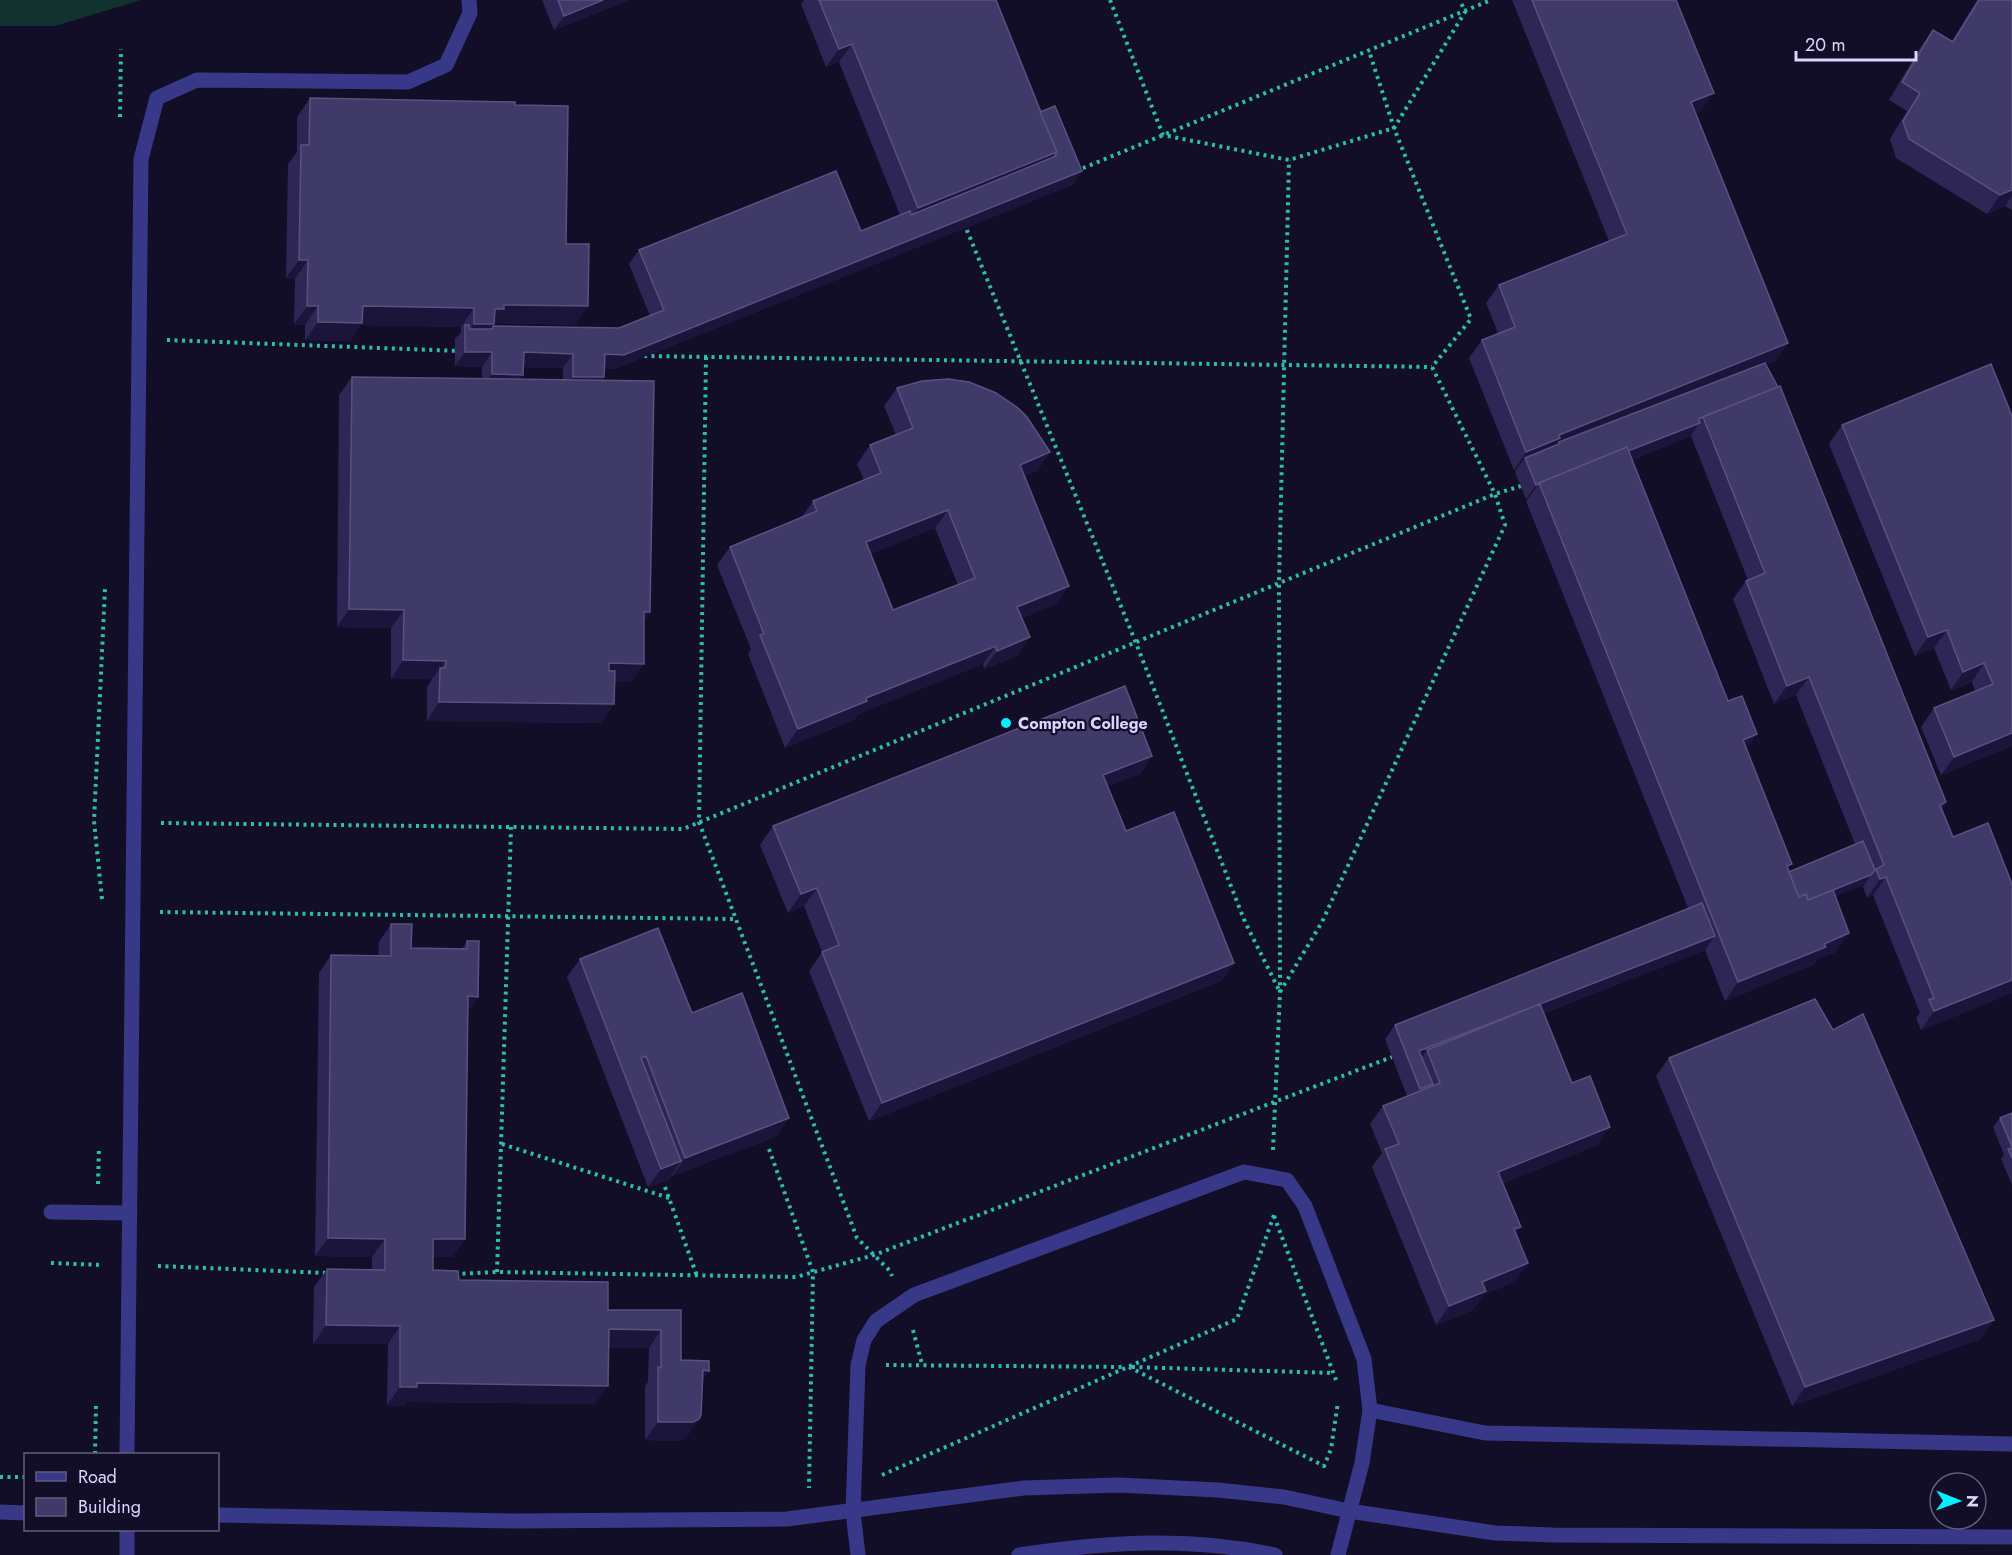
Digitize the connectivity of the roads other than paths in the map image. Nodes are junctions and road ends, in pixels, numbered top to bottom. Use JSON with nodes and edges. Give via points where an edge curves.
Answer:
{"nodes":[{"id":1,"x":469,"y":0,"type":"edge"},
{"id":2,"x":51,"y":1212,"type":"dead end"},
{"id":3,"x":130,"y":1213,"type":"junction"},
{"id":4,"x":1370,"y":1410,"type":"junction"},
{"id":5,"x":2012,"y":1444,"type":"edge"},
{"id":6,"x":127,"y":1453,"type":"edge"},
{"id":7,"x":1349,"y":1511,"type":"junction"},
{"id":8,"x":0,"y":1512,"type":"edge"},
{"id":9,"x":853,"y":1512,"type":"junction"},
{"id":10,"x":24,"y":1513,"type":"edge"},
{"id":11,"x":219,"y":1515,"type":"edge"},
{"id":12,"x":127,"y":1531,"type":"edge"},
{"id":13,"x":2012,"y":1538,"type":"edge"},
{"id":14,"x":127,"y":1555,"type":"edge"},
{"id":15,"x":858,"y":1555,"type":"edge"},
{"id":16,"x":1019,"y":1555,"type":"edge"},
{"id":17,"x":1275,"y":1555,"type":"edge"},
{"id":18,"x":1338,"y":1555,"type":"edge"}],
"edges":[{"from":1,"to":3,"type":"street","via":[[470,13],[446,65],[408,82],[197,80],[156,98],[141,159]]},
{"from":2,"to":3,"type":"street"},
{"from":3,"to":6,"type":"street"},
{"from":4,"to":5,"type":"street","via":[[1485,1433]]},
{"from":4,"to":7,"type":"street"},
{"from":4,"to":9,"type":"street","via":[[1364,1359],[1305,1206],[1287,1180],[1244,1172],[914,1295],[876,1321],[864,1340],[858,1365]]},
{"from":7,"to":9,"type":"street","via":[[1251,1493],[1118,1485],[1024,1488]]},
{"from":7,"to":13,"type":"street","via":[[1495,1533]]},
{"from":7,"to":18,"type":"street"},
{"from":8,"to":10,"type":"street"},
{"from":9,"to":11,"type":"street","via":[[707,1521]]},
{"from":9,"to":15,"type":"street"},
{"from":12,"to":14,"type":"street"},
{"from":16,"to":17,"type":"street","via":[[1136,1543],[1196,1544]]}]}
